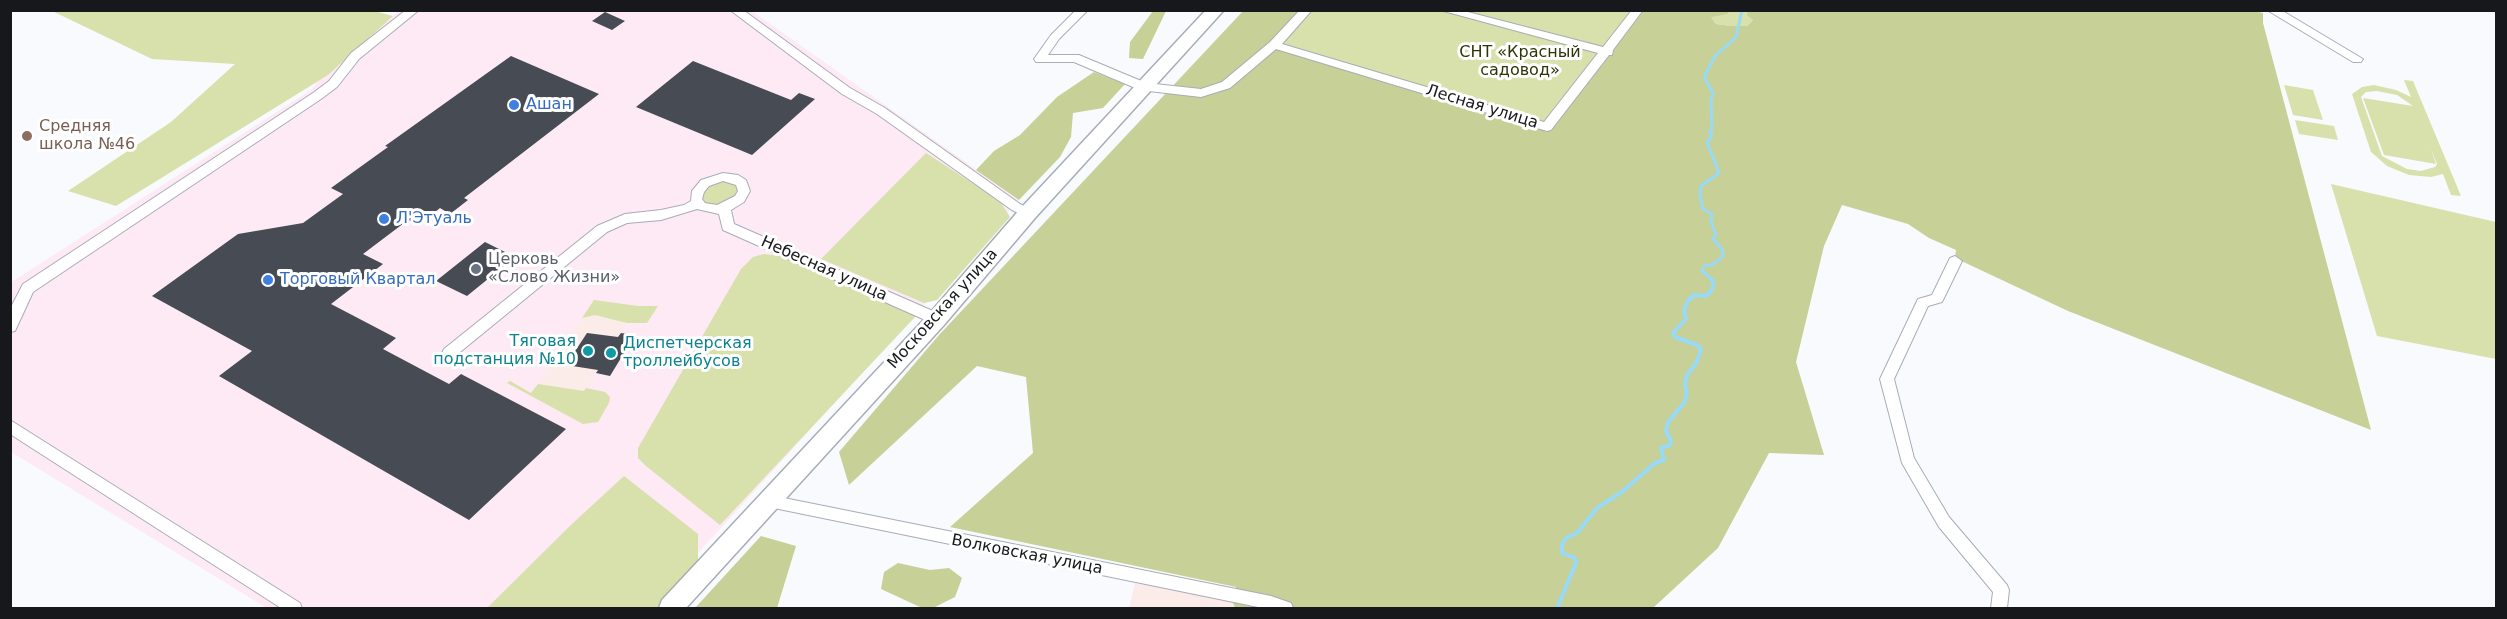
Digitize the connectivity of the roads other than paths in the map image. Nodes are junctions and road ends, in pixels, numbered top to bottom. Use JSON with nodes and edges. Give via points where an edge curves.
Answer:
{"nodes":[{"id":1,"x":414,"y":10,"type":"edge"},
{"id":2,"x":1083,"y":10,"type":"edge"},
{"id":3,"x":1216,"y":10,"type":"edge"},
{"id":4,"x":1307,"y":10,"type":"edge"},
{"id":5,"x":1444,"y":10,"type":"edge"},
{"id":6,"x":1638,"y":10,"type":"edge"},
{"id":7,"x":2272,"y":10,"type":"edge"},
{"id":8,"x":744,"y":12,"type":"edge"},
{"id":9,"x":1274,"y":45,"type":"junction"},
{"id":10,"x":1608,"y":52,"type":"junction"},
{"id":11,"x":2357,"y":59,"type":"dead end"},
{"id":12,"x":1144,"y":87,"type":"junction"},
{"id":13,"x":698,"y":203,"type":"junction"},
{"id":14,"x":724,"y":208,"type":"junction"},
{"id":15,"x":1028,"y":213,"type":"junction"},
{"id":16,"x":1955,"y":261,"type":"dead end"},
{"id":17,"x":937,"y":319,"type":"junction"},
{"id":18,"x":10,"y":327,"type":"edge"},
{"id":19,"x":449,"y":353,"type":"dead end"},
{"id":20,"x":10,"y":426,"type":"edge"},
{"id":21,"x":769,"y":501,"type":"junction"},
{"id":22,"x":294,"y":609,"type":"edge"},
{"id":23,"x":671,"y":609,"type":"edge"},
{"id":24,"x":1285,"y":609,"type":"edge"},
{"id":25,"x":1999,"y":609,"type":"edge"}],
"edges":[{"from":1,"to":18,"type":"street","via":[[355,57],[333,84],[317,96],[28,288]]},
{"from":2,"to":12,"type":"street","via":[[1055,37],[1040,59],[1076,58]]},
{"from":3,"to":12,"type":"main road","name":"Московская улица"},
{"from":4,"to":9,"type":"street"},
{"from":5,"to":10,"type":"street"},
{"from":6,"to":10,"type":"street","name":"Лесная улица"},
{"from":7,"to":11,"type":"street"},
{"from":8,"to":15,"type":"street","via":[[846,91]]},
{"from":9,"to":10,"type":"street","name":"Лесная улица","via":[[1547,127]]},
{"from":9,"to":12,"type":"street","via":[[1226,86],[1201,93]]},
{"from":12,"to":15,"type":"main road","name":"Московская улица"},
{"from":13,"to":14,"type":"street","via":[[711,210]]},
{"from":13,"to":14,"type":"street","via":[[698,191],[705,183],[734,178],[742,183],[743,195]]},
{"from":13,"to":19,"type":"street","via":[[661,215],[625,219],[602,229]]},
{"from":14,"to":17,"type":"street","name":"Небесная улица","via":[[728,226]]},
{"from":15,"to":17,"type":"main road","name":"Московская улица"},
{"from":16,"to":25,"type":"street","via":[[1937,298],[1923,303],[1887,379],[1907,459],[1944,522],[2001,590]]},
{"from":17,"to":21,"type":"main road","name":"Московская улица"},
{"from":20,"to":22,"type":"street"},
{"from":21,"to":23,"type":"main road","name":"Московская улица"},
{"from":21,"to":24,"type":"street","name":"Волковская улица"}]}
